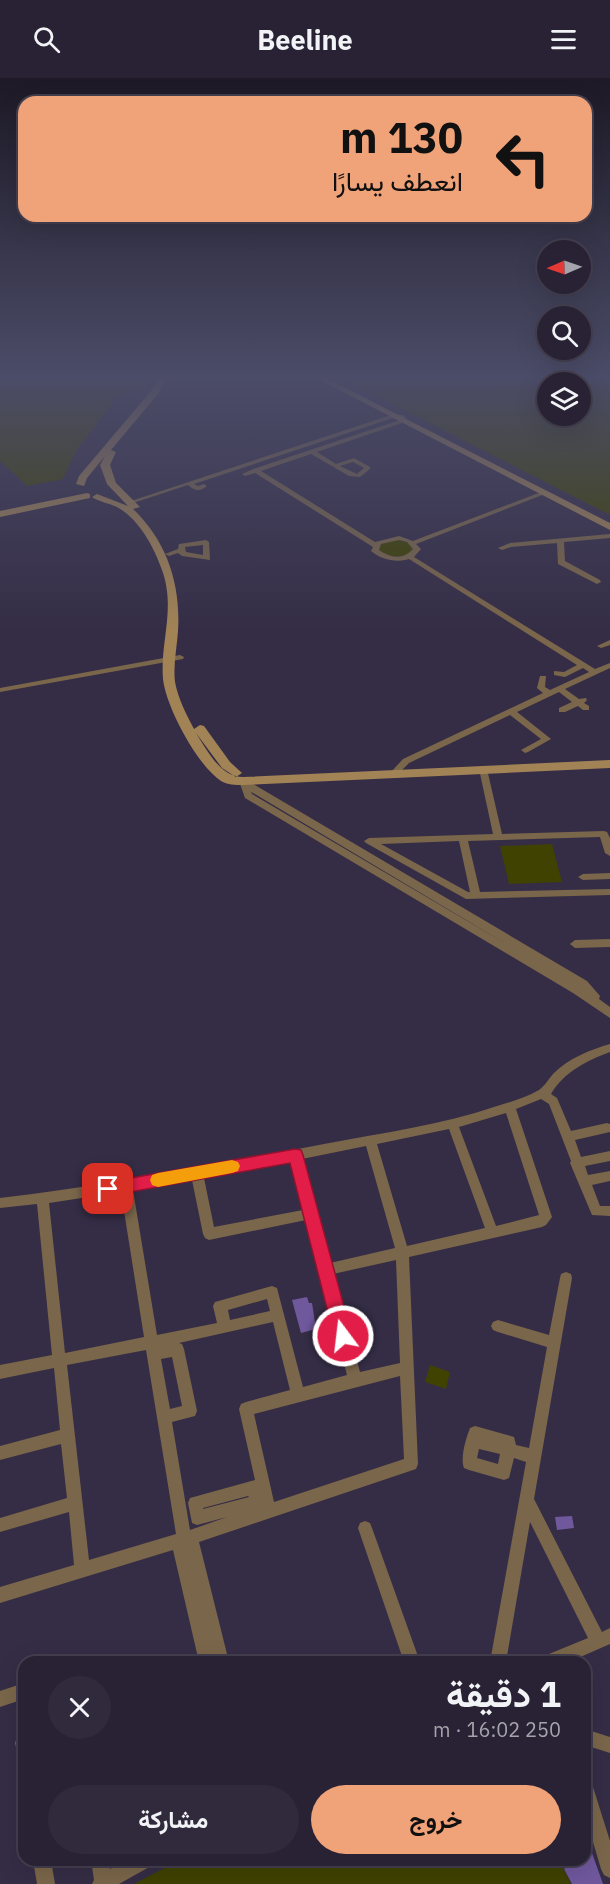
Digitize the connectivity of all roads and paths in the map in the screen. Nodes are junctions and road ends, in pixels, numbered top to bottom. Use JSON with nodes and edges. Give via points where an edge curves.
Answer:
{"nodes":[{"id":1,"x":95,"y":462,"type":"edge"},
{"id":2,"x":106,"y":462,"type":"edge"},
{"id":3,"x":256,"y":462,"type":"edge"},
{"id":4,"x":279,"y":462,"type":"edge"},
{"id":5,"x":329,"y":462,"type":"edge"},
{"id":6,"x":484,"y":462,"type":"edge"},
{"id":7,"x":489,"y":462,"type":"edge"},
{"id":8,"x":335,"y":466,"type":"dead end"},
{"id":9,"x":255,"y":470,"type":"junction"},
{"id":10,"x":245,"y":474,"type":"dead end"},
{"id":11,"x":189,"y":483,"type":"junction"},
{"id":12,"x":80,"y":485,"type":"junction"},
{"id":13,"x":112,"y":485,"type":"junction"},
{"id":14,"x":204,"y":486,"type":"dead end"},
{"id":15,"x":543,"y":493,"type":"junction"},
{"id":16,"x":92,"y":496,"type":"junction"},
{"id":17,"x":131,"y":502,"type":"junction"},
{"id":18,"x":0,"y":512,"type":"edge"},
{"id":19,"x":610,"y":522,"type":"edge"},
{"id":20,"x":610,"y":527,"type":"edge"},
{"id":21,"x":610,"y":536,"type":"edge"},
{"id":22,"x":561,"y":540,"type":"junction"},
{"id":23,"x":413,"y":543,"type":"junction"},
{"id":24,"x":193,"y":544,"type":"junction"},
{"id":25,"x":375,"y":545,"type":"junction"},
{"id":26,"x":502,"y":548,"type":"dead end"},
{"id":27,"x":182,"y":550,"type":"junction"},
{"id":28,"x":169,"y":554,"type":"junction"},
{"id":29,"x":196,"y":556,"type":"junction"},
{"id":30,"x":410,"y":557,"type":"junction"},
{"id":31,"x":597,"y":582,"type":"dead end"},
{"id":32,"x":610,"y":642,"type":"edge"},
{"id":33,"x":601,"y":646,"type":"dead end"},
{"id":34,"x":175,"y":658,"type":"junction"},
{"id":35,"x":610,"y":664,"type":"edge"},
{"id":36,"x":583,"y":665,"type":"junction"},
{"id":37,"x":594,"y":672,"type":"junction"},
{"id":38,"x":557,"y":673,"type":"dead end"},
{"id":39,"x":543,"y":678,"type":"dead end"},
{"id":40,"x":560,"y":689,"type":"junction"},
{"id":41,"x":0,"y":690,"type":"edge"},
{"id":42,"x":550,"y":694,"type":"junction"},
{"id":43,"x":562,"y":710,"type":"dead end"},
{"id":44,"x":487,"y":711,"type":"dead end"},
{"id":45,"x":511,"y":712,"type":"junction"},
{"id":46,"x":491,"y":722,"type":"junction"},
{"id":47,"x":525,"y":750,"type":"dead end"},
{"id":48,"x":610,"y":757,"type":"edge"},
{"id":49,"x":610,"y":764,"type":"edge"},
{"id":50,"x":397,"y":769,"type":"junction"},
{"id":51,"x":483,"y":769,"type":"junction"},
{"id":52,"x":241,"y":777,"type":"junction"},
{"id":53,"x":607,"y":834,"type":"edge"},
{"id":54,"x":498,"y":837,"type":"junction"},
{"id":55,"x":463,"y":838,"type":"junction"},
{"id":56,"x":610,"y":853,"type":"edge"},
{"id":57,"x":610,"y":876,"type":"edge"},
{"id":58,"x":583,"y":877,"type":"dead end"},
{"id":59,"x":610,"y":892,"type":"edge"},
{"id":60,"x":476,"y":896,"type":"junction"},
{"id":61,"x":610,"y":943,"type":"edge"},
{"id":62,"x":575,"y":944,"type":"dead end"},
{"id":63,"x":609,"y":1012,"type":"edge"},
{"id":64,"x":610,"y":1048,"type":"edge"},
{"id":65,"x":541,"y":1094,"type":"junction"},
{"id":66,"x":510,"y":1108,"type":"junction"},
{"id":67,"x":453,"y":1123,"type":"junction"},
{"id":68,"x":607,"y":1128,"type":"dead end"},
{"id":69,"x":567,"y":1137,"type":"junction"},
{"id":70,"x":370,"y":1140,"type":"junction"},
{"id":71,"x":295,"y":1155,"type":"junction"},
{"id":72,"x":610,"y":1156,"type":"edge"},
{"id":73,"x":576,"y":1163,"type":"junction"},
{"id":74,"x":197,"y":1173,"type":"junction"},
{"id":75,"x":610,"y":1176,"type":"edge"},
{"id":76,"x":584,"y":1181,"type":"junction"},
{"id":77,"x":126,"y":1186,"type":"junction"},
{"id":78,"x":42,"y":1198,"type":"junction"},
{"id":79,"x":0,"y":1203,"type":"edge"},
{"id":80,"x":610,"y":1211,"type":"edge"},
{"id":81,"x":310,"y":1214,"type":"junction"},
{"id":82,"x":492,"y":1231,"type":"junction"},
{"id":83,"x":402,"y":1251,"type":"junction"},
{"id":84,"x":325,"y":1269,"type":"junction"},
{"id":85,"x":566,"y":1278,"type":"dead end"},
{"id":86,"x":278,"y":1315,"type":"junction"},
{"id":87,"x":498,"y":1326,"type":"dead end"},
{"id":88,"x":225,"y":1328,"type":"junction"},
{"id":89,"x":554,"y":1343,"type":"junction"},
{"id":90,"x":153,"y":1348,"type":"junction"},
{"id":91,"x":60,"y":1359,"type":"junction"},
{"id":92,"x":406,"y":1368,"type":"junction"},
{"id":93,"x":0,"y":1372,"type":"edge"},
{"id":94,"x":355,"y":1380,"type":"junction"},
{"id":95,"x":298,"y":1395,"type":"junction"},
{"id":96,"x":164,"y":1417,"type":"junction"},
{"id":97,"x":68,"y":1435,"type":"junction"},
{"id":98,"x":508,"y":1450,"type":"junction"},
{"id":99,"x":0,"y":1454,"type":"edge"},
{"id":100,"x":534,"y":1457,"type":"junction"},
{"id":101,"x":526,"y":1500,"type":"junction"},
{"id":102,"x":75,"y":1503,"type":"junction"},
{"id":103,"x":269,"y":1510,"type":"junction"},
{"id":104,"x":0,"y":1525,"type":"edge"},
{"id":105,"x":365,"y":1528,"type":"dead end"},
{"id":106,"x":184,"y":1539,"type":"junction"},
{"id":107,"x":81,"y":1569,"type":"junction"},
{"id":108,"x":0,"y":1595,"type":"edge"},
{"id":109,"x":604,"y":1638,"type":"edge"},
{"id":110,"x":206,"y":1656,"type":"edge"},
{"id":111,"x":219,"y":1656,"type":"edge"},
{"id":112,"x":410,"y":1656,"type":"edge"},
{"id":113,"x":499,"y":1656,"type":"edge"},
{"id":114,"x":564,"y":1656,"type":"edge"},
{"id":115,"x":18,"y":1693,"type":"edge"},
{"id":116,"x":0,"y":1700,"type":"edge"},
{"id":117,"x":591,"y":1739,"type":"edge"},
{"id":118,"x":610,"y":1745,"type":"edge"},
{"id":119,"x":591,"y":1807,"type":"edge"},
{"id":120,"x":43,"y":1866,"type":"edge"},
{"id":121,"x":100,"y":1866,"type":"edge"},
{"id":122,"x":134,"y":1866,"type":"edge"},
{"id":123,"x":610,"y":1869,"type":"edge"},
{"id":124,"x":46,"y":1884,"type":"edge"},
{"id":125,"x":102,"y":1884,"type":"edge"}],
"edges":[{"from":1,"to":12,"type":"main road"},
{"from":2,"to":13,"type":"main road"},
{"from":3,"to":11,"type":"street"},
{"from":4,"to":9,"type":"street"},
{"from":5,"to":8,"type":"street"},
{"from":6,"to":15,"type":"main road"},
{"from":7,"to":19,"type":"main road"},
{"from":9,"to":10,"type":"street"},
{"from":9,"to":25,"type":"street"},
{"from":11,"to":14,"type":"street","via":[[197,489]]},
{"from":11,"to":17,"type":"street"},
{"from":12,"to":13,"type":"main road","via":[[97,480]]},
{"from":12,"to":16,"type":"main road","via":[[79,492]]},
{"from":12,"to":18,"type":"main road"},
{"from":13,"to":16,"type":"main road","via":[[108,494]]},
{"from":13,"to":17,"type":"main road"},
{"from":15,"to":20,"type":"main road"},
{"from":15,"to":23,"type":"street"},
{"from":16,"to":18,"type":"main road"},
{"from":16,"to":34,"type":"main road","via":[[128,508],[167,565],[174,601]]},
{"from":17,"to":28,"type":"main road"},
{"from":21,"to":22,"type":"street"},
{"from":22,"to":26,"type":"street"},
{"from":22,"to":31,"type":"street","via":[[561,561]]},
{"from":23,"to":25,"type":"street","via":[[393,538]]},
{"from":23,"to":30,"type":"street","via":[[416,552]]},
{"from":24,"to":27,"type":"street","via":[[181,545]]},
{"from":24,"to":29,"type":"street"},
{"from":24,"to":29,"type":"street","via":[[206,542],[207,558]]},
{"from":25,"to":30,"type":"street","via":[[375,551],[382,556]]},
{"from":27,"to":28,"type":"street"},
{"from":27,"to":29,"type":"street","via":[[182,554]]},
{"from":28,"to":34,"type":"main road","via":[[183,593]]},
{"from":30,"to":36,"type":"street"},
{"from":32,"to":33,"type":"street"},
{"from":34,"to":41,"type":"street"},
{"from":34,"to":52,"type":"main road","via":[[169,682],[172,692],[207,761],[226,778]]},
{"from":35,"to":37,"type":"street"},
{"from":36,"to":37,"type":"street"},
{"from":36,"to":38,"type":"street","via":[[565,675]]},
{"from":37,"to":40,"type":"street"},
{"from":39,"to":42,"type":"street","via":[[542,688]]},
{"from":40,"to":42,"type":"street"},
{"from":40,"to":43,"type":"street","via":[[582,703]]},
{"from":42,"to":45,"type":"street"},
{"from":44,"to":46,"type":"street"},
{"from":45,"to":46,"type":"street"},
{"from":45,"to":47,"type":"street","via":[[547,739]]},
{"from":46,"to":50,"type":"street"},
{"from":48,"to":50,"type":"main road"},
{"from":49,"to":51,"type":"main road"},
{"from":50,"to":51,"type":"main road"},
{"from":50,"to":52,"type":"main road"},
{"from":51,"to":54,"type":"street","via":[[491,790]]},
{"from":52,"to":63,"type":"street","via":[[248,796],[580,987]]},
{"from":53,"to":54,"type":"street"},
{"from":53,"to":56,"type":"street"},
{"from":54,"to":55,"type":"street"},
{"from":55,"to":60,"type":"street"},
{"from":55,"to":60,"type":"street","via":[[369,841],[466,896]]},
{"from":57,"to":58,"type":"street"},
{"from":59,"to":60,"type":"street"},
{"from":61,"to":62,"type":"street"},
{"from":64,"to":65,"type":"street","via":[[568,1067]]},
{"from":65,"to":66,"type":"street"},
{"from":65,"to":69,"type":"street","via":[[553,1101]]},
{"from":66,"to":67,"type":"street"},
{"from":66,"to":82,"type":"street","via":[[546,1217],[534,1224]]},
{"from":67,"to":70,"type":"street"},
{"from":67,"to":82,"type":"street"},
{"from":68,"to":69,"type":"street"},
{"from":69,"to":73,"type":"street"},
{"from":70,"to":71,"type":"street"},
{"from":70,"to":83,"type":"street"},
{"from":71,"to":74,"type":"street"},
{"from":71,"to":81,"type":"street"},
{"from":72,"to":73,"type":"street"},
{"from":73,"to":76,"type":"street"},
{"from":74,"to":77,"type":"street"},
{"from":74,"to":81,"type":"street","via":[[209,1234]]},
{"from":75,"to":76,"type":"street"},
{"from":76,"to":80,"type":"street","via":[[596,1210]]},
{"from":77,"to":78,"type":"street"},
{"from":77,"to":90,"type":"street"},
{"from":78,"to":79,"type":"street"},
{"from":78,"to":91,"type":"street"},
{"from":81,"to":84,"type":"street"},
{"from":82,"to":83,"type":"street"},
{"from":83,"to":84,"type":"street"},
{"from":83,"to":92,"type":"street"},
{"from":84,"to":94,"type":"street"},
{"from":85,"to":89,"type":"street"},
{"from":86,"to":88,"type":"street"},
{"from":86,"to":88,"type":"street","via":[[272,1292],[220,1306]]},
{"from":86,"to":95,"type":"street"},
{"from":87,"to":89,"type":"street"},
{"from":88,"to":90,"type":"street"},
{"from":89,"to":100,"type":"street"},
{"from":90,"to":91,"type":"street"},
{"from":90,"to":96,"type":"street"},
{"from":90,"to":96,"type":"street","via":[[177,1349],[190,1411]]},
{"from":91,"to":93,"type":"street"},
{"from":91,"to":97,"type":"street"},
{"from":92,"to":94,"type":"street"},
{"from":92,"to":103,"type":"street","via":[[411,1464]]},
{"from":94,"to":95,"type":"street"},
{"from":95,"to":103,"type":"street","via":[[246,1409],[259,1486]]},
{"from":96,"to":106,"type":"street"},
{"from":97,"to":99,"type":"street"},
{"from":97,"to":102,"type":"street"},
{"from":98,"to":98,"type":"street","via":[[504,1473],[470,1463],[474,1440]]},
{"from":98,"to":100,"type":"street"},
{"from":100,"to":101,"type":"street"},
{"from":101,"to":109,"type":"street"},
{"from":101,"to":113,"type":"street"},
{"from":102,"to":104,"type":"street"},
{"from":102,"to":107,"type":"street"},
{"from":103,"to":106,"type":"street"},
{"from":105,"to":112,"type":"street"},
{"from":106,"to":107,"type":"street"},
{"from":106,"to":110,"type":"street"},
{"from":106,"to":111,"type":"street"},
{"from":107,"to":108,"type":"street"},
{"from":109,"to":114,"type":"street"},
{"from":115,"to":116,"type":"street"},
{"from":117,"to":118,"type":"street"},
{"from":119,"to":123,"type":"street"},
{"from":120,"to":124,"type":"street"},
{"from":121,"to":125,"type":"street"},
{"from":122,"to":125,"type":"street"}]}
